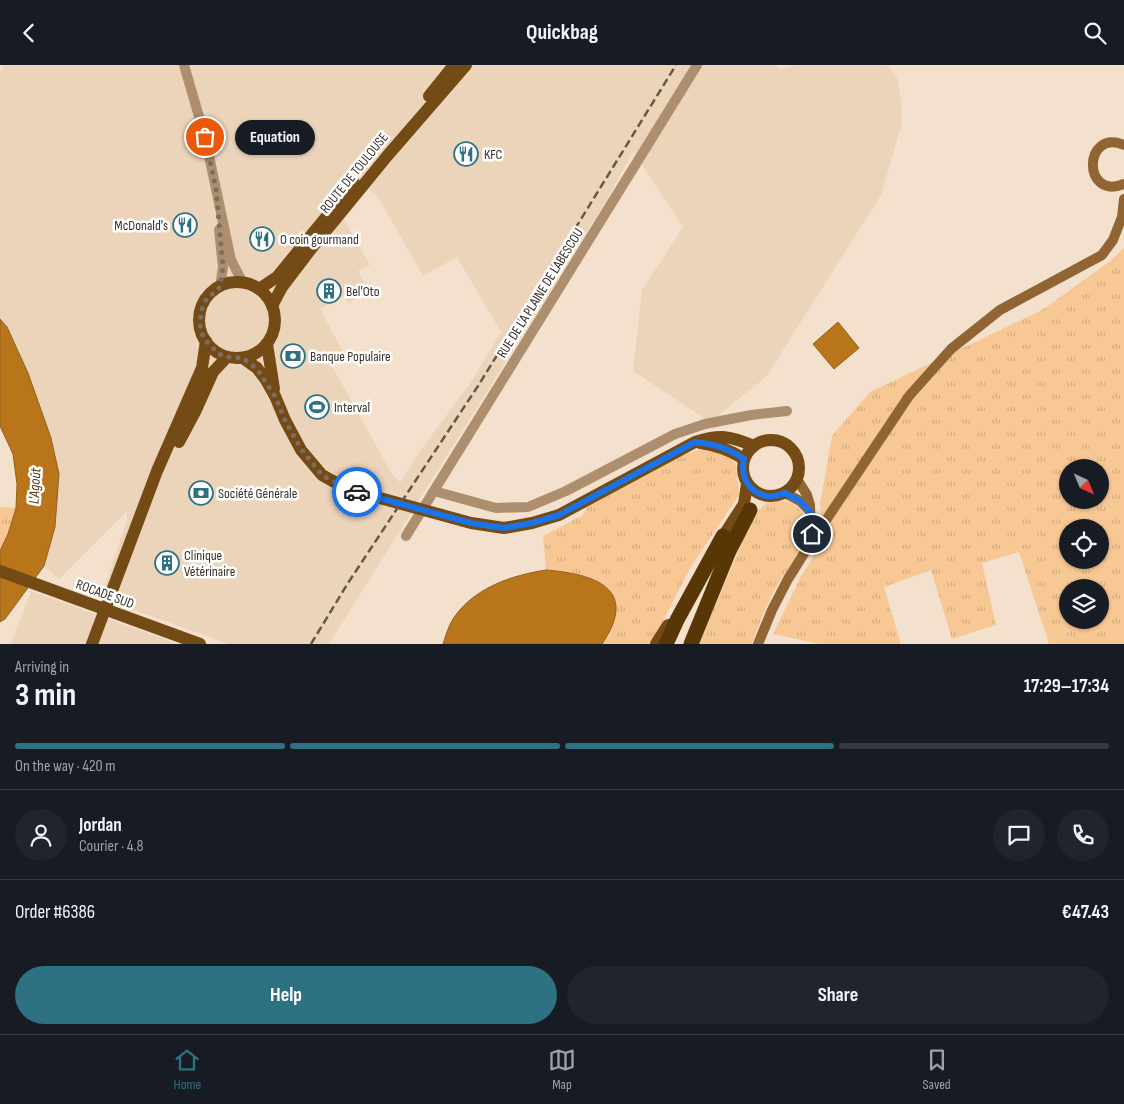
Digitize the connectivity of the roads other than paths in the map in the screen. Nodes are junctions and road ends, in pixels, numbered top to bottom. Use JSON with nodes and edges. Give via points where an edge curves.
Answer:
{"nodes":[{"id":1,"x":184,"y":65,"type":"edge"},
{"id":2,"x":454,"y":65,"type":"edge"},
{"id":3,"x":466,"y":65,"type":"edge"},
{"id":4,"x":697,"y":65,"type":"edge"},
{"id":5,"x":1124,"y":145,"type":"edge"},
{"id":6,"x":1120,"y":186,"type":"edge"},
{"id":7,"x":216,"y":189,"type":"junction"},
{"id":8,"x":1123,"y":204,"type":"edge"},
{"id":9,"x":243,"y":283,"type":"junction"},
{"id":10,"x":220,"y":287,"type":"junction"},
{"id":11,"x":259,"y":289,"type":"junction"},
{"id":12,"x":272,"y":306,"type":"junction"},
{"id":13,"x":206,"y":341,"type":"junction"},
{"id":14,"x":267,"y":345,"type":"junction"},
{"id":15,"x":227,"y":357,"type":"junction"},
{"id":16,"x":243,"y":358,"type":"junction"},
{"id":17,"x":275,"y":396,"type":"junction"},
{"id":18,"x":787,"y":411,"type":"dead end"},
{"id":19,"x":695,"y":442,"type":"junction"},
{"id":20,"x":754,"y":446,"type":"junction"},
{"id":21,"x":744,"y":459,"type":"junction"},
{"id":22,"x":797,"y":479,"type":"junction"},
{"id":23,"x":747,"y":484,"type":"junction"},
{"id":24,"x":434,"y":491,"type":"junction"},
{"id":25,"x":785,"y":493,"type":"junction"},
{"id":26,"x":763,"y":496,"type":"junction"},
{"id":27,"x":750,"y":510,"type":"junction"},
{"id":28,"x":143,"y":511,"type":"junction"},
{"id":29,"x":811,"y":513,"type":"junction"},
{"id":30,"x":406,"y":536,"type":"dead end"},
{"id":31,"x":723,"y":537,"type":"junction"},
{"id":32,"x":808,"y":547,"type":"junction"},
{"id":33,"x":0,"y":571,"type":"edge"},
{"id":34,"x":92,"y":644,"type":"edge"},
{"id":35,"x":200,"y":644,"type":"edge"},
{"id":36,"x":656,"y":644,"type":"edge"},
{"id":37,"x":666,"y":644,"type":"edge"},
{"id":38,"x":673,"y":644,"type":"edge"},
{"id":39,"x":691,"y":644,"type":"edge"},
{"id":40,"x":758,"y":644,"type":"edge"}],
"edges":[{"from":1,"to":7,"type":"street"},
{"from":2,"to":11,"type":"main road","via":[[277,277]]},
{"from":3,"to":12,"type":"main road","name":"ROUTE DE TOULOUSE","via":[[312,249],[282,287]]},
{"from":4,"to":24,"type":"street","name":"RUE DE LA PLAINE DE LABESCOU"},
{"from":5,"to":6,"type":"street","via":[[1115,142],[1104,144],[1096,151],[1092,162],[1094,174],[1102,184]]},
{"from":6,"to":8,"type":"street"},
{"from":7,"to":9,"type":"street","via":[[233,265]]},
{"from":7,"to":10,"type":"street","via":[[223,267]]},
{"from":8,"to":32,"type":"street","via":[[1122,217],[1113,240],[1102,255],[1000,310],[951,349],[908,396]]},
{"from":9,"to":10,"type":"main road"},
{"from":9,"to":11,"type":"main road"},
{"from":10,"to":13,"type":"main road","via":[[206,300],[202,309],[200,324]]},
{"from":11,"to":12,"type":"main road"},
{"from":12,"to":14,"type":"main road","via":[[274,328]]},
{"from":13,"to":15,"type":"main road"},
{"from":13,"to":28,"type":"main road","via":[[202,368]]},
{"from":14,"to":16,"type":"main road"},
{"from":14,"to":17,"type":"main road"},
{"from":15,"to":16,"type":"main road"},
{"from":15,"to":28,"type":"main road","via":[[213,372]]},
{"from":16,"to":17,"type":"main road","via":[[257,369]]},
{"from":17,"to":19,"type":"main road","via":[[301,449],[322,475],[347,489],[471,523],[504,528],[559,515]]},
{"from":18,"to":24,"type":"street","via":[[714,422],[675,434],[566,491],[528,507],[496,508]]},
{"from":19,"to":20,"type":"main road","via":[[713,437],[736,439]]},
{"from":19,"to":21,"type":"main road","via":[[730,450]]},
{"from":20,"to":21,"type":"main road"},
{"from":20,"to":22,"type":"main road","via":[[769,440],[788,446],[798,461]]},
{"from":21,"to":23,"type":"main road","via":[[742,469]]},
{"from":22,"to":25,"type":"main road"},
{"from":22,"to":29,"type":"street","via":[[807,495]]},
{"from":23,"to":26,"type":"main road"},
{"from":23,"to":31,"type":"main road","via":[[744,504]]},
{"from":24,"to":30,"type":"street","name":"RUE DE LA PLAINE DE LABESCOU"},
{"from":25,"to":26,"type":"main road"},
{"from":25,"to":29,"type":"street","via":[[800,501]]},
{"from":26,"to":27,"type":"main road"},
{"from":27,"to":38,"type":"main road","via":[[700,585]]},
{"from":27,"to":39,"type":"highway","via":[[729,551]]},
{"from":28,"to":34,"type":"main road"},
{"from":29,"to":32,"type":"street","via":[[812,534]]},
{"from":31,"to":36,"type":"main road","via":[[691,583]]},
{"from":31,"to":37,"type":"highway"},
{"from":32,"to":40,"type":"street","via":[[772,610]]},
{"from":33,"to":35,"type":"main road","name":"ROCADE SUD"}]}
